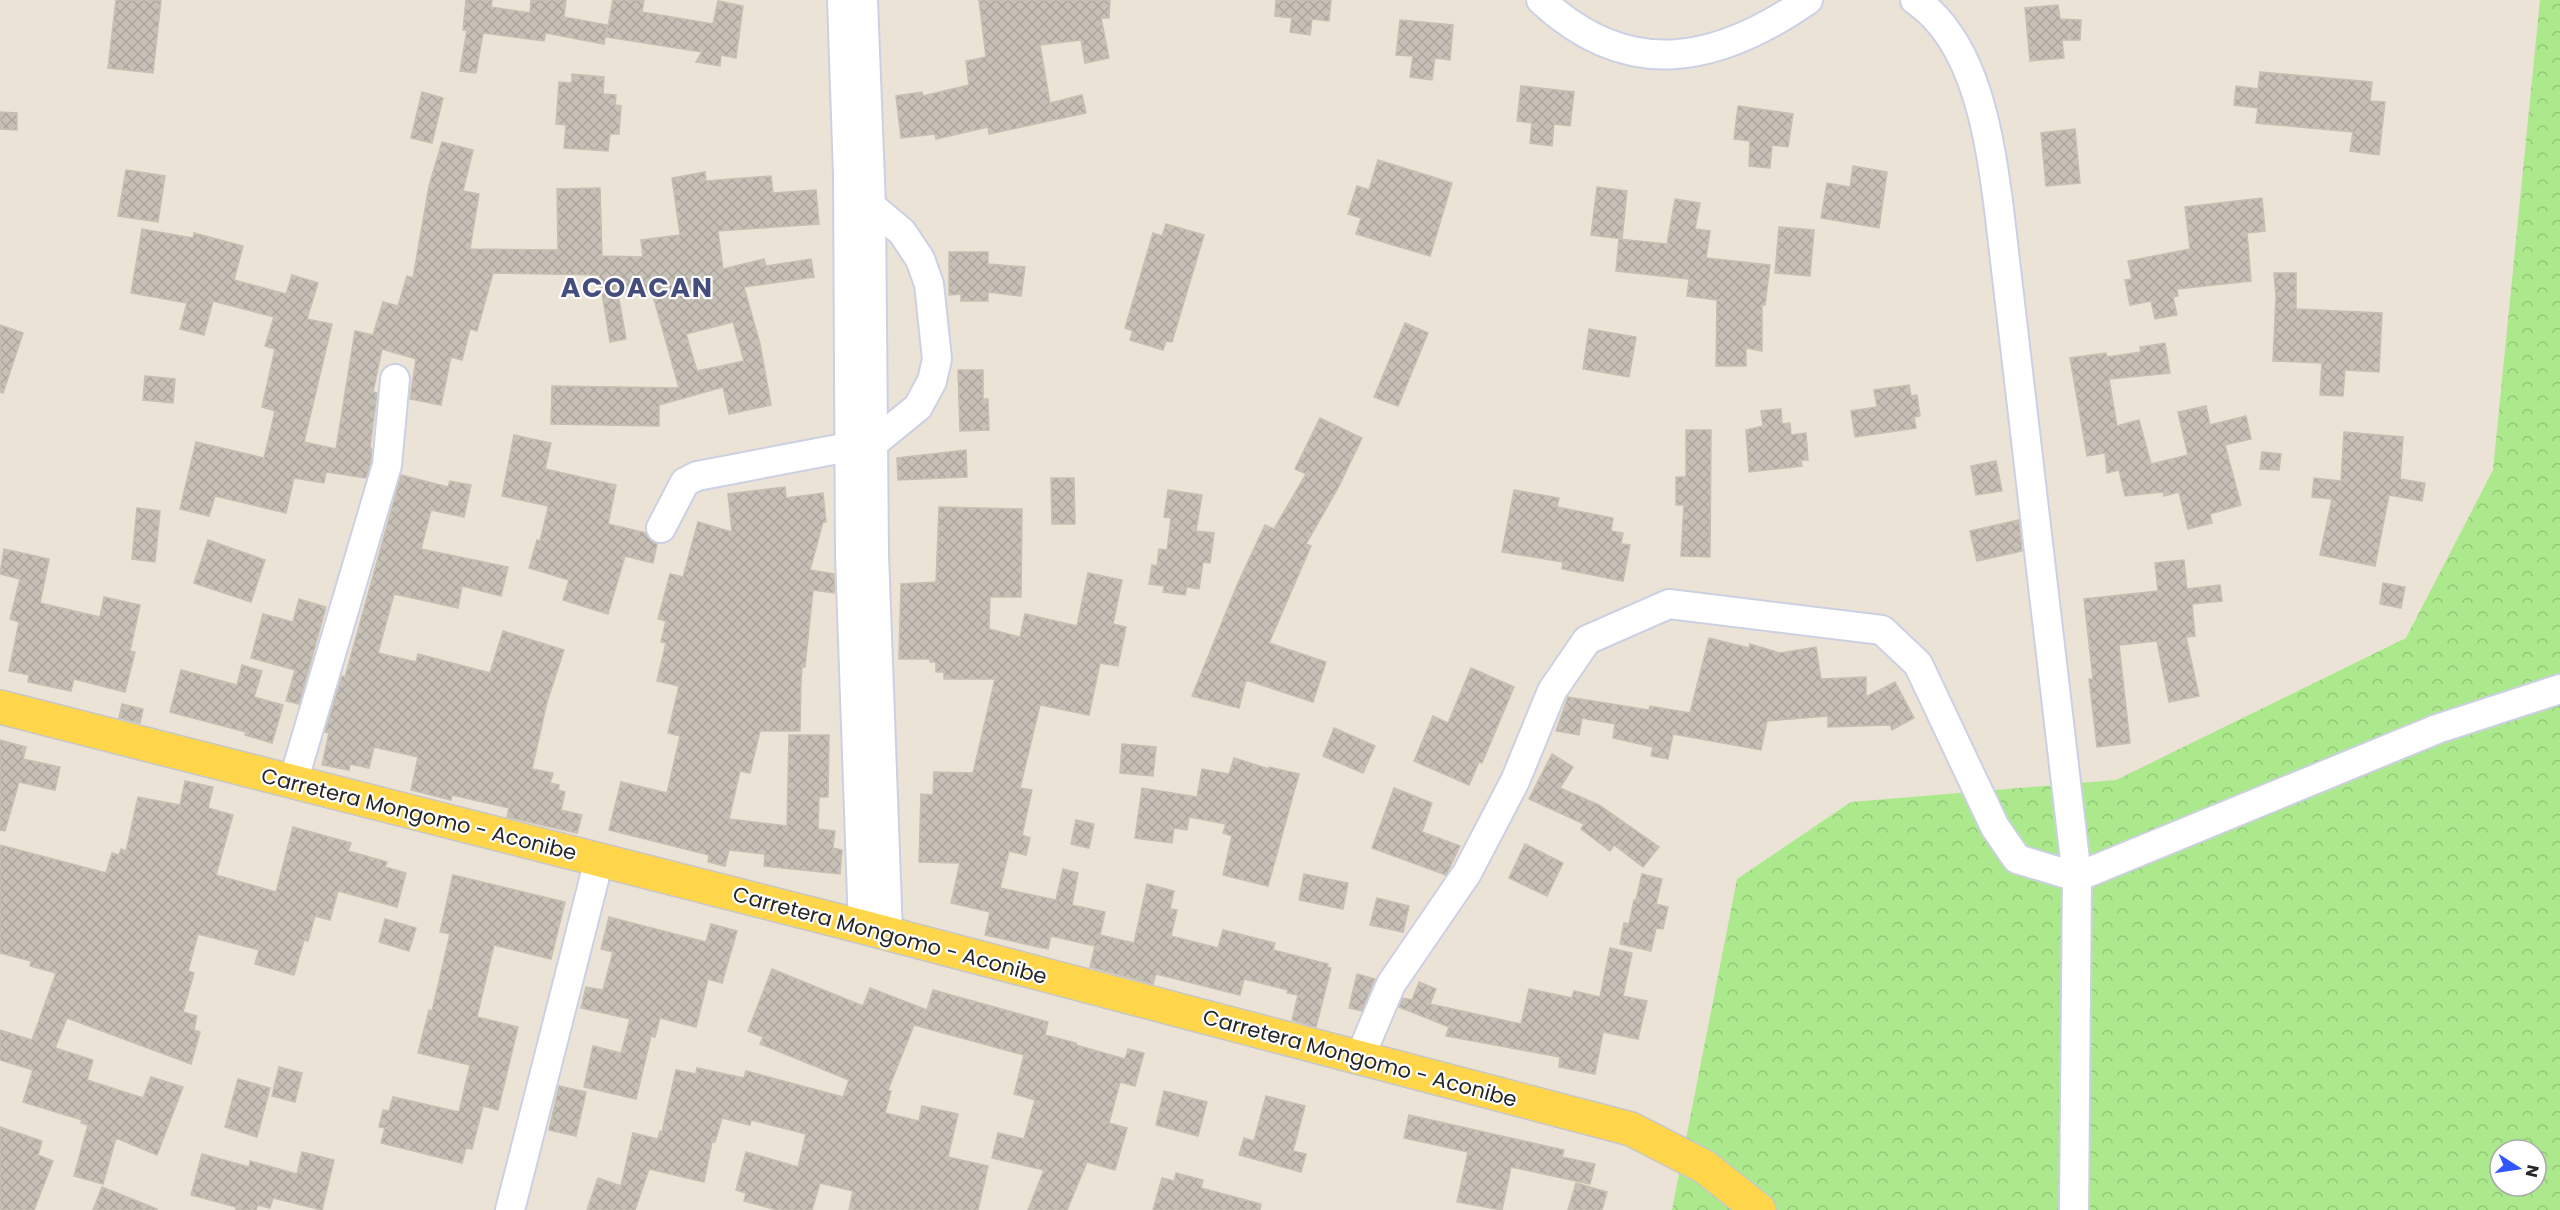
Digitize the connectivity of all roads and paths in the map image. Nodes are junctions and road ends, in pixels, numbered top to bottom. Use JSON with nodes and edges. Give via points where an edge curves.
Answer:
{"nodes":[{"id":1,"x":842,"y":0,"type":"edge"},
{"id":2,"x":863,"y":0,"type":"edge"},
{"id":3,"x":1541,"y":0,"type":"edge"},
{"id":4,"x":1808,"y":0,"type":"edge"},
{"id":5,"x":1915,"y":0,"type":"edge"},
{"id":6,"x":871,"y":206,"type":"junction"},
{"id":7,"x":395,"y":379,"type":"dead end"},
{"id":8,"x":862,"y":445,"type":"junction"},
{"id":9,"x":661,"y":528,"type":"dead end"},
{"id":10,"x":2560,"y":689,"type":"edge"},
{"id":11,"x":0,"y":706,"type":"edge"},
{"id":12,"x":293,"y":782,"type":"junction"},
{"id":13,"x":599,"y":860,"type":"junction"},
{"id":14,"x":2077,"y":877,"type":"junction"},
{"id":15,"x":875,"y":930,"type":"junction"},
{"id":16,"x":1360,"y":1058,"type":"junction"},
{"id":17,"x":510,"y":1210,"type":"edge"},
{"id":18,"x":1760,"y":1210,"type":"edge"},
{"id":19,"x":2074,"y":1210,"type":"edge"}],
"edges":[{"from":1,"to":8,"type":"street"},
{"from":2,"to":6,"type":"street"},
{"from":3,"to":4,"type":"street","via":[[1565,22],[1595,39],[1630,50],[1667,54],[1704,52],[1741,39],[1774,24]]},
{"from":5,"to":14,"type":"street","via":[[1950,35],[1988,132]]},
{"from":6,"to":8,"type":"street"},
{"from":6,"to":8,"type":"street","via":[[902,232],[920,259],[929,284],[937,359],[932,381],[918,407]]},
{"from":7,"to":12,"type":"street","via":[[387,465]]},
{"from":8,"to":9,"type":"street","via":[[697,476],[685,482]]},
{"from":8,"to":15,"type":"street","via":[[875,566]]},
{"from":10,"to":14,"type":"street","via":[[2437,729]]},
{"from":11,"to":12,"type":"main road","name":"Carretera Mongomo - Aconibe"},
{"from":12,"to":13,"type":"main road","name":"Carretera Mongomo - Aconibe"},
{"from":13,"to":15,"type":"main road","name":"Carretera Mongomo - Aconibe"},
{"from":13,"to":17,"type":"street"},
{"from":14,"to":16,"type":"street","via":[[2017,859],[1995,827],[1918,664],[1882,630],[1669,604],[1587,640],[1552,691],[1510,792],[1467,873],[1391,984]]},
{"from":14,"to":19,"type":"street"},
{"from":15,"to":16,"type":"main road","name":"Carretera Mongomo - Aconibe"},
{"from":16,"to":18,"type":"main road","name":"Carretera Mongomo - Aconibe","via":[[1631,1129],[1705,1167]]}]}
